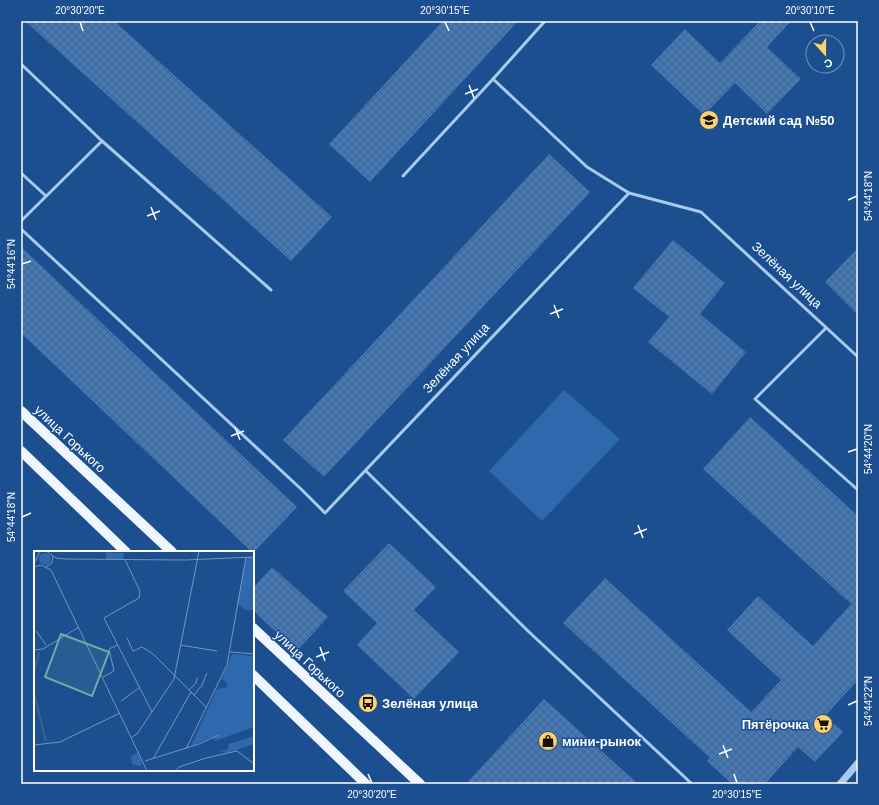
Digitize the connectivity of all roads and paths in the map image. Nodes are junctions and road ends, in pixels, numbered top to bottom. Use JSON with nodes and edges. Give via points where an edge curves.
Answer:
{"nodes":[{"id":1,"x":546,"y":21,"type":"edge"},
{"id":2,"x":21,"y":64,"type":"edge"},
{"id":3,"x":492,"y":79,"type":"junction"},
{"id":4,"x":102,"y":141,"type":"junction"},
{"id":5,"x":21,"y":173,"type":"edge"},
{"id":6,"x":403,"y":176,"type":"dead end"},
{"id":7,"x":629,"y":193,"type":"junction"},
{"id":8,"x":46,"y":196,"type":"junction"},
{"id":9,"x":21,"y":221,"type":"edge"},
{"id":10,"x":21,"y":229,"type":"edge"},
{"id":11,"x":271,"y":290,"type":"dead end"},
{"id":12,"x":826,"y":328,"type":"junction"},
{"id":13,"x":858,"y":357,"type":"edge"},
{"id":14,"x":21,"y":410,"type":"edge"},
{"id":15,"x":21,"y":450,"type":"edge"},
{"id":16,"x":366,"y":471,"type":"junction"},
{"id":17,"x":858,"y":490,"type":"edge"},
{"id":18,"x":125,"y":551,"type":"edge"},
{"id":19,"x":171,"y":551,"type":"edge"},
{"id":20,"x":254,"y":629,"type":"edge"},
{"id":21,"x":254,"y":676,"type":"edge"},
{"id":22,"x":858,"y":763,"type":"edge"},
{"id":23,"x":366,"y":784,"type":"edge"},
{"id":24,"x":420,"y":784,"type":"edge"},
{"id":25,"x":692,"y":784,"type":"edge"},
{"id":26,"x":840,"y":784,"type":"edge"}],
"edges":[{"from":1,"to":3,"type":"lane"},
{"from":2,"to":4,"type":"lane"},
{"from":3,"to":6,"type":"lane"},
{"from":3,"to":7,"type":"lane","name":"Зелёная улица","via":[[587,168]]},
{"from":4,"to":8,"type":"lane"},
{"from":4,"to":11,"type":"lane"},
{"from":5,"to":8,"type":"lane"},
{"from":7,"to":12,"type":"lane","name":"Зелёная улица","via":[[700,212]]},
{"from":7,"to":16,"type":"lane","name":"Зелёная улица"},
{"from":8,"to":9,"type":"lane"},
{"from":10,"to":16,"type":"lane","name":"Зелёная улица","via":[[325,513]]},
{"from":12,"to":13,"type":"lane","name":"Зелёная улица"},
{"from":12,"to":17,"type":"lane","via":[[755,399]]},
{"from":14,"to":19,"type":"main road","name":"улица Горького"},
{"from":15,"to":18,"type":"main road"},
{"from":16,"to":25,"type":"lane","via":[[528,631]]},
{"from":20,"to":24,"type":"main road","name":"улица Горького"},
{"from":21,"to":23,"type":"main road"},
{"from":22,"to":26,"type":"street"}]}
